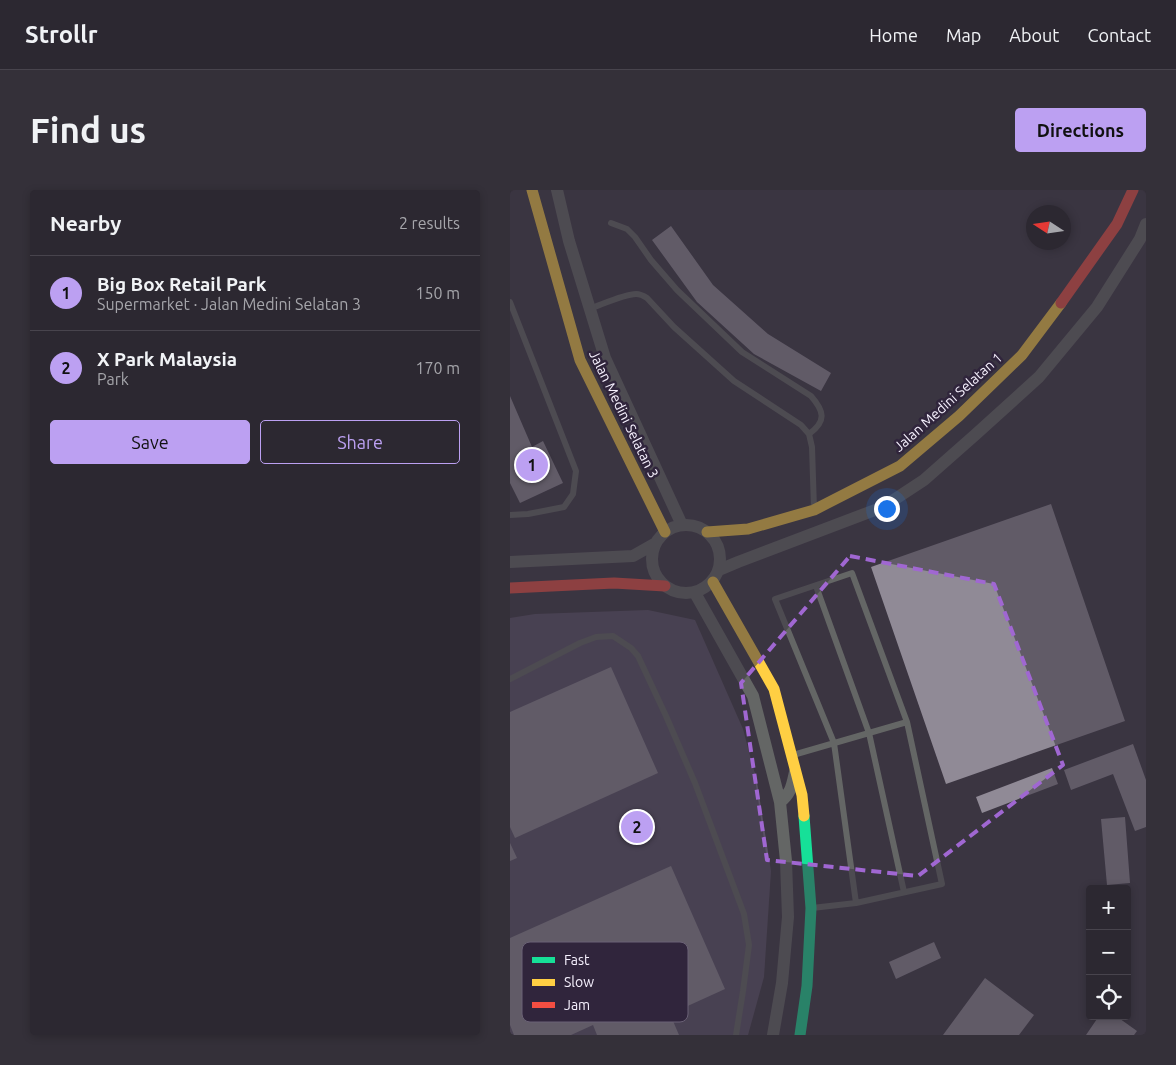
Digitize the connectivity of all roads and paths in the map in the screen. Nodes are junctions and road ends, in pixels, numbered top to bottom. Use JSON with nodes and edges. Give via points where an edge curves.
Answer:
{"nodes":[{"id":1,"x":532,"y":190,"type":"edge"},
{"id":2,"x":557,"y":190,"type":"edge"},
{"id":3,"x":1133,"y":190,"type":"edge"},
{"id":4,"x":611,"y":223,"type":"dead end"},
{"id":5,"x":1146,"y":224,"type":"edge"},
{"id":6,"x":510,"y":302,"type":"edge"},
{"id":7,"x":590,"y":309,"type":"junction"},
{"id":8,"x":809,"y":434,"type":"junction"},
{"id":9,"x":814,"y":510,"type":"junction"},
{"id":10,"x":510,"y":514,"type":"edge"},
{"id":11,"x":682,"y":525,"type":"junction"},
{"id":12,"x":665,"y":532,"type":"junction"},
{"id":13,"x":707,"y":532,"type":"junction"},
{"id":14,"x":656,"y":543,"type":"junction"},
{"id":15,"x":510,"y":562,"type":"edge"},
{"id":16,"x":719,"y":570,"type":"junction"},
{"id":17,"x":712,"y":582,"type":"junction"},
{"id":18,"x":665,"y":586,"type":"junction"},
{"id":19,"x":816,"y":586,"type":"junction"},
{"id":20,"x":510,"y":588,"type":"edge"},
{"id":21,"x":695,"y":593,"type":"junction"},
{"id":22,"x":510,"y":679,"type":"edge"},
{"id":23,"x":907,"y":722,"type":"junction"},
{"id":24,"x":869,"y":733,"type":"junction"},
{"id":25,"x":834,"y":743,"type":"junction"},
{"id":26,"x":792,"y":756,"type":"junction"},
{"id":27,"x":795,"y":770,"type":"junction"},
{"id":28,"x":780,"y":802,"type":"junction"},
{"id":29,"x":904,"y":892,"type":"junction"},
{"id":30,"x":856,"y":903,"type":"junction"},
{"id":31,"x":811,"y":908,"type":"junction"},
{"id":32,"x":736,"y":1035,"type":"edge"},
{"id":33,"x":773,"y":1035,"type":"edge"},
{"id":34,"x":800,"y":1035,"type":"edge"}],
"edges":[{"from":1,"to":12,"type":"street","name":"Jalan Medini Selatan 3","via":[[580,360]]},
{"from":2,"to":7,"type":"street","name":"Jalan Medini Selatan 3"},
{"from":3,"to":9,"type":"street","name":"Jalan Medini Selatan 1","via":[[1116,224],[1076,284],[1022,355],[959,416],[900,466]]},
{"from":4,"to":8,"type":"lane","via":[[627,229],[677,290],[742,352],[811,396],[820,406],[822,415]]},
{"from":5,"to":16,"type":"street","via":[[1097,307],[1039,377],[924,480],[883,507]]},
{"from":6,"to":10,"type":"lane","via":[[576,471],[573,494],[564,507]]},
{"from":7,"to":8,"type":"lane","via":[[628,295],[642,295],[734,381],[801,425]]},
{"from":7,"to":11,"type":"street","name":"Jalan Medini Selatan 3","via":[[605,358]]},
{"from":8,"to":9,"type":"lane"},
{"from":9,"to":13,"type":"street","name":"Jalan Medini Selatan 1","via":[[748,529]]},
{"from":11,"to":12,"type":"street"},
{"from":11,"to":13,"type":"street","via":[[695,526]]},
{"from":12,"to":14,"type":"street"},
{"from":13,"to":16,"type":"street","via":[[719,549]]},
{"from":14,"to":15,"type":"street","via":[[633,556]]},
{"from":14,"to":18,"type":"street","via":[[652,563]]},
{"from":16,"to":17,"type":"street"},
{"from":17,"to":21,"type":"street"},
{"from":17,"to":26,"type":"street","via":[[774,689]]},
{"from":18,"to":20,"type":"street","via":[[614,583]]},
{"from":18,"to":21,"type":"street","via":[[680,593]]},
{"from":19,"to":23,"type":"lane","via":[[852,573]]},
{"from":19,"to":24,"type":"lane"},
{"from":19,"to":25,"type":"lane","via":[[775,599]]},
{"from":21,"to":28,"type":"street","via":[[753,696]]},
{"from":22,"to":32,"type":"lane","via":[[596,637],[613,636],[638,656],[695,783],[744,914],[749,945]]},
{"from":23,"to":24,"type":"lane"},
{"from":23,"to":29,"type":"lane","via":[[942,884]]},
{"from":24,"to":25,"type":"lane"},
{"from":24,"to":29,"type":"lane"},
{"from":25,"to":26,"type":"lane"},
{"from":25,"to":30,"type":"lane"},
{"from":26,"to":27,"type":"street"},
{"from":27,"to":28,"type":"street","via":[[792,788]]},
{"from":27,"to":31,"type":"street","via":[[802,795]]},
{"from":28,"to":33,"type":"street","via":[[788,917]]},
{"from":29,"to":30,"type":"lane"},
{"from":30,"to":31,"type":"lane"},
{"from":31,"to":34,"type":"street","via":[[807,986]]}]}
